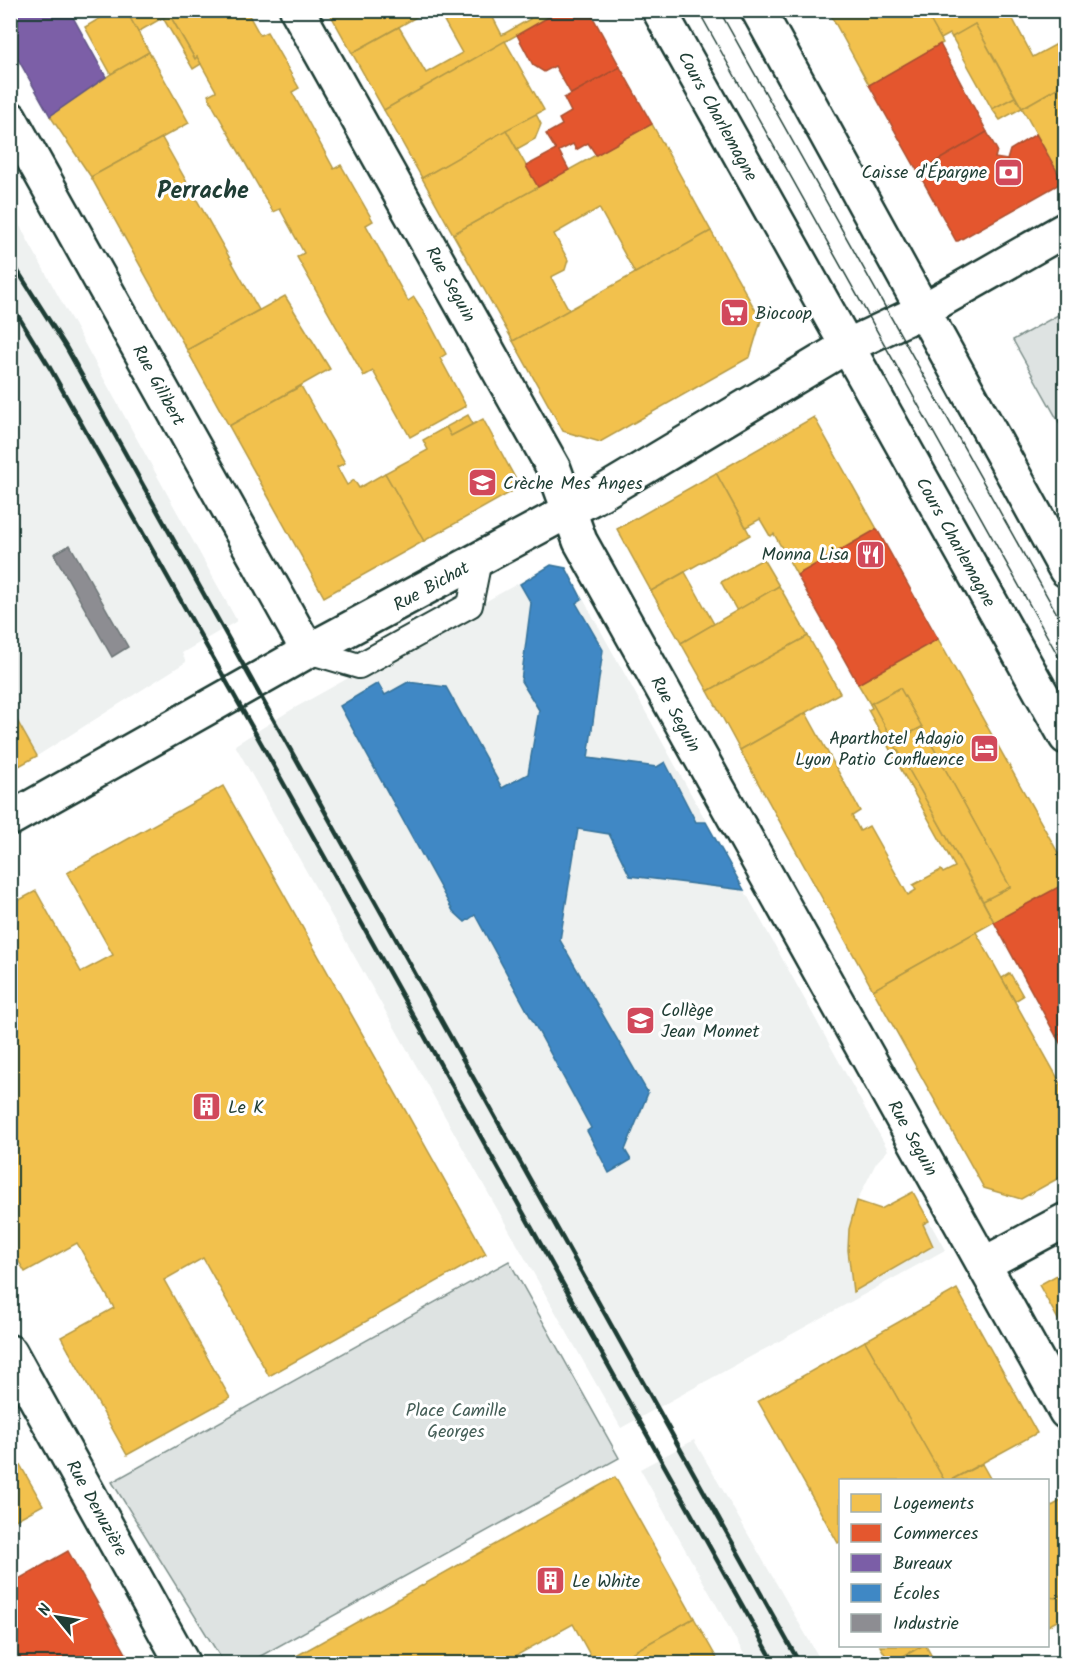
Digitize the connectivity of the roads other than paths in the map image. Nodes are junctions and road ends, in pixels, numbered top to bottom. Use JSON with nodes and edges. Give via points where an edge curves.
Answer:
{"nodes":[{"id":1,"x":297,"y":10,"type":"edge"},
{"id":2,"x":658,"y":10,"type":"edge"},
{"id":3,"x":758,"y":10,"type":"edge"},
{"id":4,"x":10,"y":118,"type":"edge"},
{"id":5,"x":1065,"y":229,"type":"edge"},
{"id":6,"x":922,"y":311,"type":"junction"},
{"id":7,"x":847,"y":346,"type":"junction"},
{"id":8,"x":569,"y":511,"type":"junction"},
{"id":9,"x":1062,"y":555,"type":"edge"},
{"id":10,"x":308,"y":651,"type":"junction"},
{"id":11,"x":1065,"y":737,"type":"edge"},
{"id":12,"x":10,"y":819,"type":"edge"},
{"id":13,"x":1065,"y":1220,"type":"edge"},
{"id":14,"x":984,"y":1264,"type":"junction"},
{"id":15,"x":10,"y":1352,"type":"edge"},
{"id":16,"x":1065,"y":1412,"type":"edge"},
{"id":17,"x":183,"y":1664,"type":"edge"}],
"edges":[{"from":1,"to":8,"type":"street","name":"Rue Seguin","via":[[555,469]]},
{"from":2,"to":7,"type":"street","name":"Cours Charlemagne"},
{"from":3,"to":6,"type":"street"},
{"from":4,"to":10,"type":"street","name":"Rue Gilibert"},
{"from":5,"to":6,"type":"street"},
{"from":6,"to":7,"type":"street"},
{"from":6,"to":9,"type":"street"},
{"from":7,"to":8,"type":"street","name":"Rue Bichat"},
{"from":7,"to":11,"type":"street","name":"Cours Charlemagne"},
{"from":8,"to":10,"type":"street","name":"Rue Bichat"},
{"from":8,"to":14,"type":"street","name":"Rue Seguin","via":[[585,550]]},
{"from":10,"to":12,"type":"street","name":"Rue Bichat"},
{"from":13,"to":14,"type":"street"},
{"from":14,"to":16,"type":"street","name":"Rue Seguin"},
{"from":15,"to":17,"type":"street","name":"Rue Denuzière"}]}
